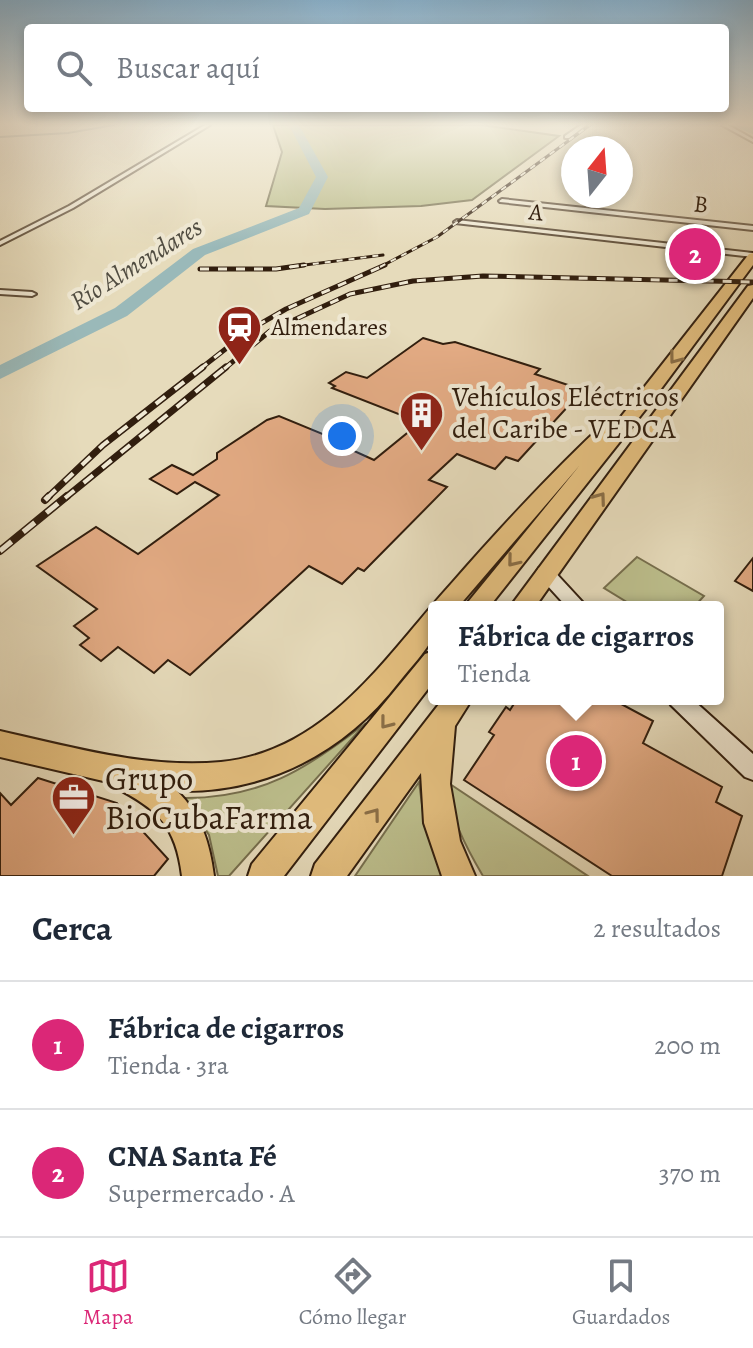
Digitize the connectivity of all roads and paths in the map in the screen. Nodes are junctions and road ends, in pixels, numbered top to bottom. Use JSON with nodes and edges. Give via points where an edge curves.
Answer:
{"nodes":[{"id":1,"x":140,"y":166,"type":"edge"},
{"id":2,"x":502,"y":201,"type":"dead end"},
{"id":3,"x":457,"y":222,"type":"dead end"},
{"id":4,"x":753,"y":228,"type":"edge"},
{"id":5,"x":0,"y":243,"type":"edge"},
{"id":6,"x":753,"y":256,"type":"edge"},
{"id":7,"x":753,"y":289,"type":"edge"},
{"id":8,"x":0,"y":292,"type":"edge"},
{"id":9,"x":32,"y":294,"type":"dead end"},
{"id":10,"x":643,"y":401,"type":"junction"},
{"id":11,"x":545,"y":573,"type":"junction"},
{"id":12,"x":449,"y":601,"type":"edge"},
{"id":13,"x":481,"y":601,"type":"edge"},
{"id":14,"x":526,"y":601,"type":"edge"},
{"id":15,"x":572,"y":601,"type":"edge"},
{"id":16,"x":428,"y":625,"type":"edge"},
{"id":17,"x":428,"y":670,"type":"edge"},
{"id":18,"x":684,"y":705,"type":"edge"},
{"id":19,"x":451,"y":709,"type":"edge"},
{"id":20,"x":0,"y":744,"type":"edge"},
{"id":21,"x":99,"y":766,"type":"junction"},
{"id":22,"x":753,"y":769,"type":"edge"},
{"id":23,"x":198,"y":876,"type":"edge"},
{"id":24,"x":264,"y":876,"type":"edge"},
{"id":25,"x":327,"y":876,"type":"edge"},
{"id":26,"x":459,"y":876,"type":"edge"}],
"edges":[{"from":1,"to":5,"type":"street"},
{"from":2,"to":4,"type":"street","name":"B"},
{"from":3,"to":6,"type":"street","name":"A"},
{"from":6,"to":10,"type":"highway","one_way":true},
{"from":11,"to":7,"type":"highway","one_way":true},
{"from":8,"to":9,"type":"street"},
{"from":10,"to":12,"type":"highway","via":[[560,474]]},
{"from":10,"to":13,"type":"highway","one_way":true},
{"from":11,"to":14,"type":"highway"},
{"from":11,"to":15,"type":"street"},
{"from":16,"to":21,"type":"highway","via":[[349,718],[288,759],[260,770],[189,779]]},
{"from":17,"to":24,"type":"highway","one_way":true},
{"from":18,"to":22,"type":"street"},
{"from":25,"to":19,"type":"highway","one_way":true},
{"from":19,"to":26,"type":"highway","via":[[437,754],[437,796],[446,845]]},
{"from":20,"to":21,"type":"highway"},
{"from":21,"to":23,"type":"highway","via":[[162,797],[182,816],[192,834]]}]}
